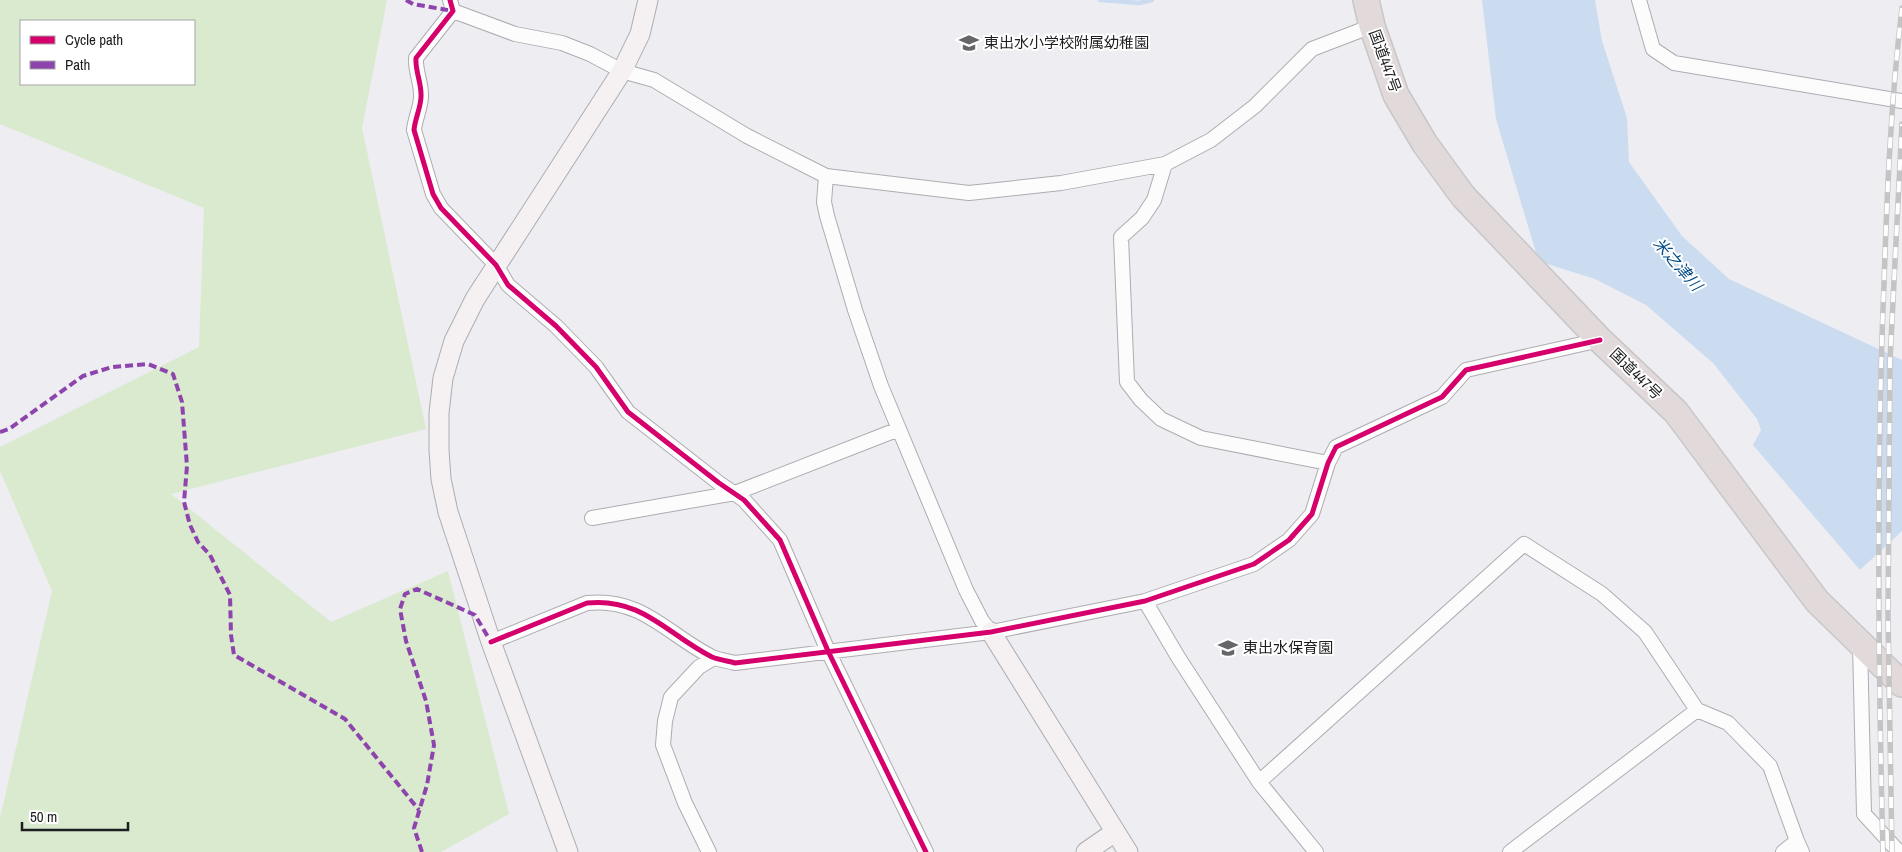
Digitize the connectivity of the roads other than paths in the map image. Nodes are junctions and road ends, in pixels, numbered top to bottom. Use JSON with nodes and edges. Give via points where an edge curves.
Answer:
{"nodes":[{"id":1,"x":648,"y":0,"type":"edge"},
{"id":2,"x":1366,"y":0,"type":"edge"},
{"id":3,"x":1639,"y":0,"type":"edge"},
{"id":4,"x":451,"y":6,"type":"edge"},
{"id":5,"x":1372,"y":26,"type":"junction"},
{"id":6,"x":622,"y":71,"type":"junction"},
{"id":7,"x":1902,"y":100,"type":"edge"},
{"id":8,"x":1165,"y":164,"type":"junction"},
{"id":9,"x":826,"y":176,"type":"junction"},
{"id":10,"x":496,"y":265,"type":"junction"},
{"id":11,"x":1600,"y":340,"type":"junction"},
{"id":12,"x":899,"y":429,"type":"junction"},
{"id":13,"x":1328,"y":463,"type":"junction"},
{"id":14,"x":734,"y":493,"type":"junction"},
{"id":15,"x":592,"y":518,"type":"dead end"},
{"id":16,"x":1145,"y":601,"type":"junction"},
{"id":17,"x":990,"y":632,"type":"junction"},
{"id":18,"x":491,"y":642,"type":"junction"},
{"id":19,"x":1860,"y":643,"type":"junction"},
{"id":20,"x":828,"y":651,"type":"junction"},
{"id":21,"x":714,"y":658,"type":"junction"},
{"id":22,"x":1902,"y":684,"type":"edge"},
{"id":23,"x":1697,"y":710,"type":"junction"},
{"id":24,"x":1259,"y":782,"type":"junction"},
{"id":25,"x":1115,"y":832,"type":"junction"},
{"id":26,"x":1800,"y":846,"type":"edge"},
{"id":27,"x":568,"y":852,"type":"edge"},
{"id":28,"x":709,"y":852,"type":"edge"},
{"id":29,"x":926,"y":852,"type":"edge"},
{"id":30,"x":1086,"y":852,"type":"edge"},
{"id":31,"x":1128,"y":852,"type":"edge"},
{"id":32,"x":1316,"y":852,"type":"edge"},
{"id":33,"x":1510,"y":852,"type":"edge"},
{"id":34,"x":1783,"y":852,"type":"edge"},
{"id":35,"x":1899,"y":852,"type":"edge"}],
"edges":[{"from":1,"to":6,"type":"street","via":[[640,34]]},
{"from":2,"to":5,"type":"highway","name":"国道447号"},
{"from":3,"to":7,"type":"street","via":[[1653,49],[1674,63]]},
{"from":4,"to":6,"type":"street","via":[[516,34],[562,43]]},
{"from":4,"to":10,"type":"street","via":[[416,58],[421,95],[414,130],[433,194],[441,208]]},
{"from":5,"to":8,"type":"street","via":[[1312,49],[1248,112],[1211,140]]},
{"from":5,"to":11,"type":"highway","name":"国道447号","via":[[1396,96],[1425,144],[1463,196]]},
{"from":6,"to":9,"type":"street","via":[[654,80],[747,136]]},
{"from":6,"to":10,"type":"street"},
{"from":8,"to":9,"type":"street","via":[[1061,183],[969,193]]},
{"from":8,"to":13,"type":"street","via":[[1154,200],[1142,218],[1121,236],[1128,382],[1161,419],[1201,438]]},
{"from":9,"to":12,"type":"street","via":[[824,202],[828,216],[856,310]]},
{"from":10,"to":14,"type":"street","via":[[508,285],[556,326],[596,367],[628,412]]},
{"from":10,"to":18,"type":"street","via":[[454,342],[443,378],[438,450],[448,512]]},
{"from":11,"to":13,"type":"street","via":[[1466,370],[1442,397],[1336,447]]},
{"from":11,"to":19,"type":"highway","name":"国道447号","via":[[1676,412],[1817,600]]},
{"from":12,"to":14,"type":"street"},
{"from":12,"to":17,"type":"street","via":[[966,590]]},
{"from":13,"to":16,"type":"street","via":[[1312,514],[1289,540],[1254,564]]},
{"from":14,"to":15,"type":"street"},
{"from":14,"to":20,"type":"street","via":[[780,540]]},
{"from":16,"to":17,"type":"street"},
{"from":16,"to":24,"type":"street"},
{"from":17,"to":20,"type":"street"},
{"from":17,"to":25,"type":"street"},
{"from":18,"to":21,"type":"street","via":[[587,603],[604,601],[625,605],[647,615]]},
{"from":18,"to":27,"type":"street"},
{"from":19,"to":22,"type":"highway","name":"国道447号"},
{"from":19,"to":35,"type":"street","via":[[1864,814]]},
{"from":20,"to":21,"type":"street","via":[[735,663]]},
{"from":20,"to":29,"type":"street"},
{"from":21,"to":28,"type":"street","via":[[699,667],[671,697],[663,746],[685,804]]},
{"from":23,"to":24,"type":"street","via":[[1645,632],[1602,594],[1524,544]]},
{"from":23,"to":26,"type":"street","via":[[1728,723],[1770,766]]},
{"from":23,"to":33,"type":"street"},
{"from":24,"to":32,"type":"street"},
{"from":25,"to":30,"type":"street"},
{"from":25,"to":31,"type":"street"},
{"from":26,"to":34,"type":"street"}]}
